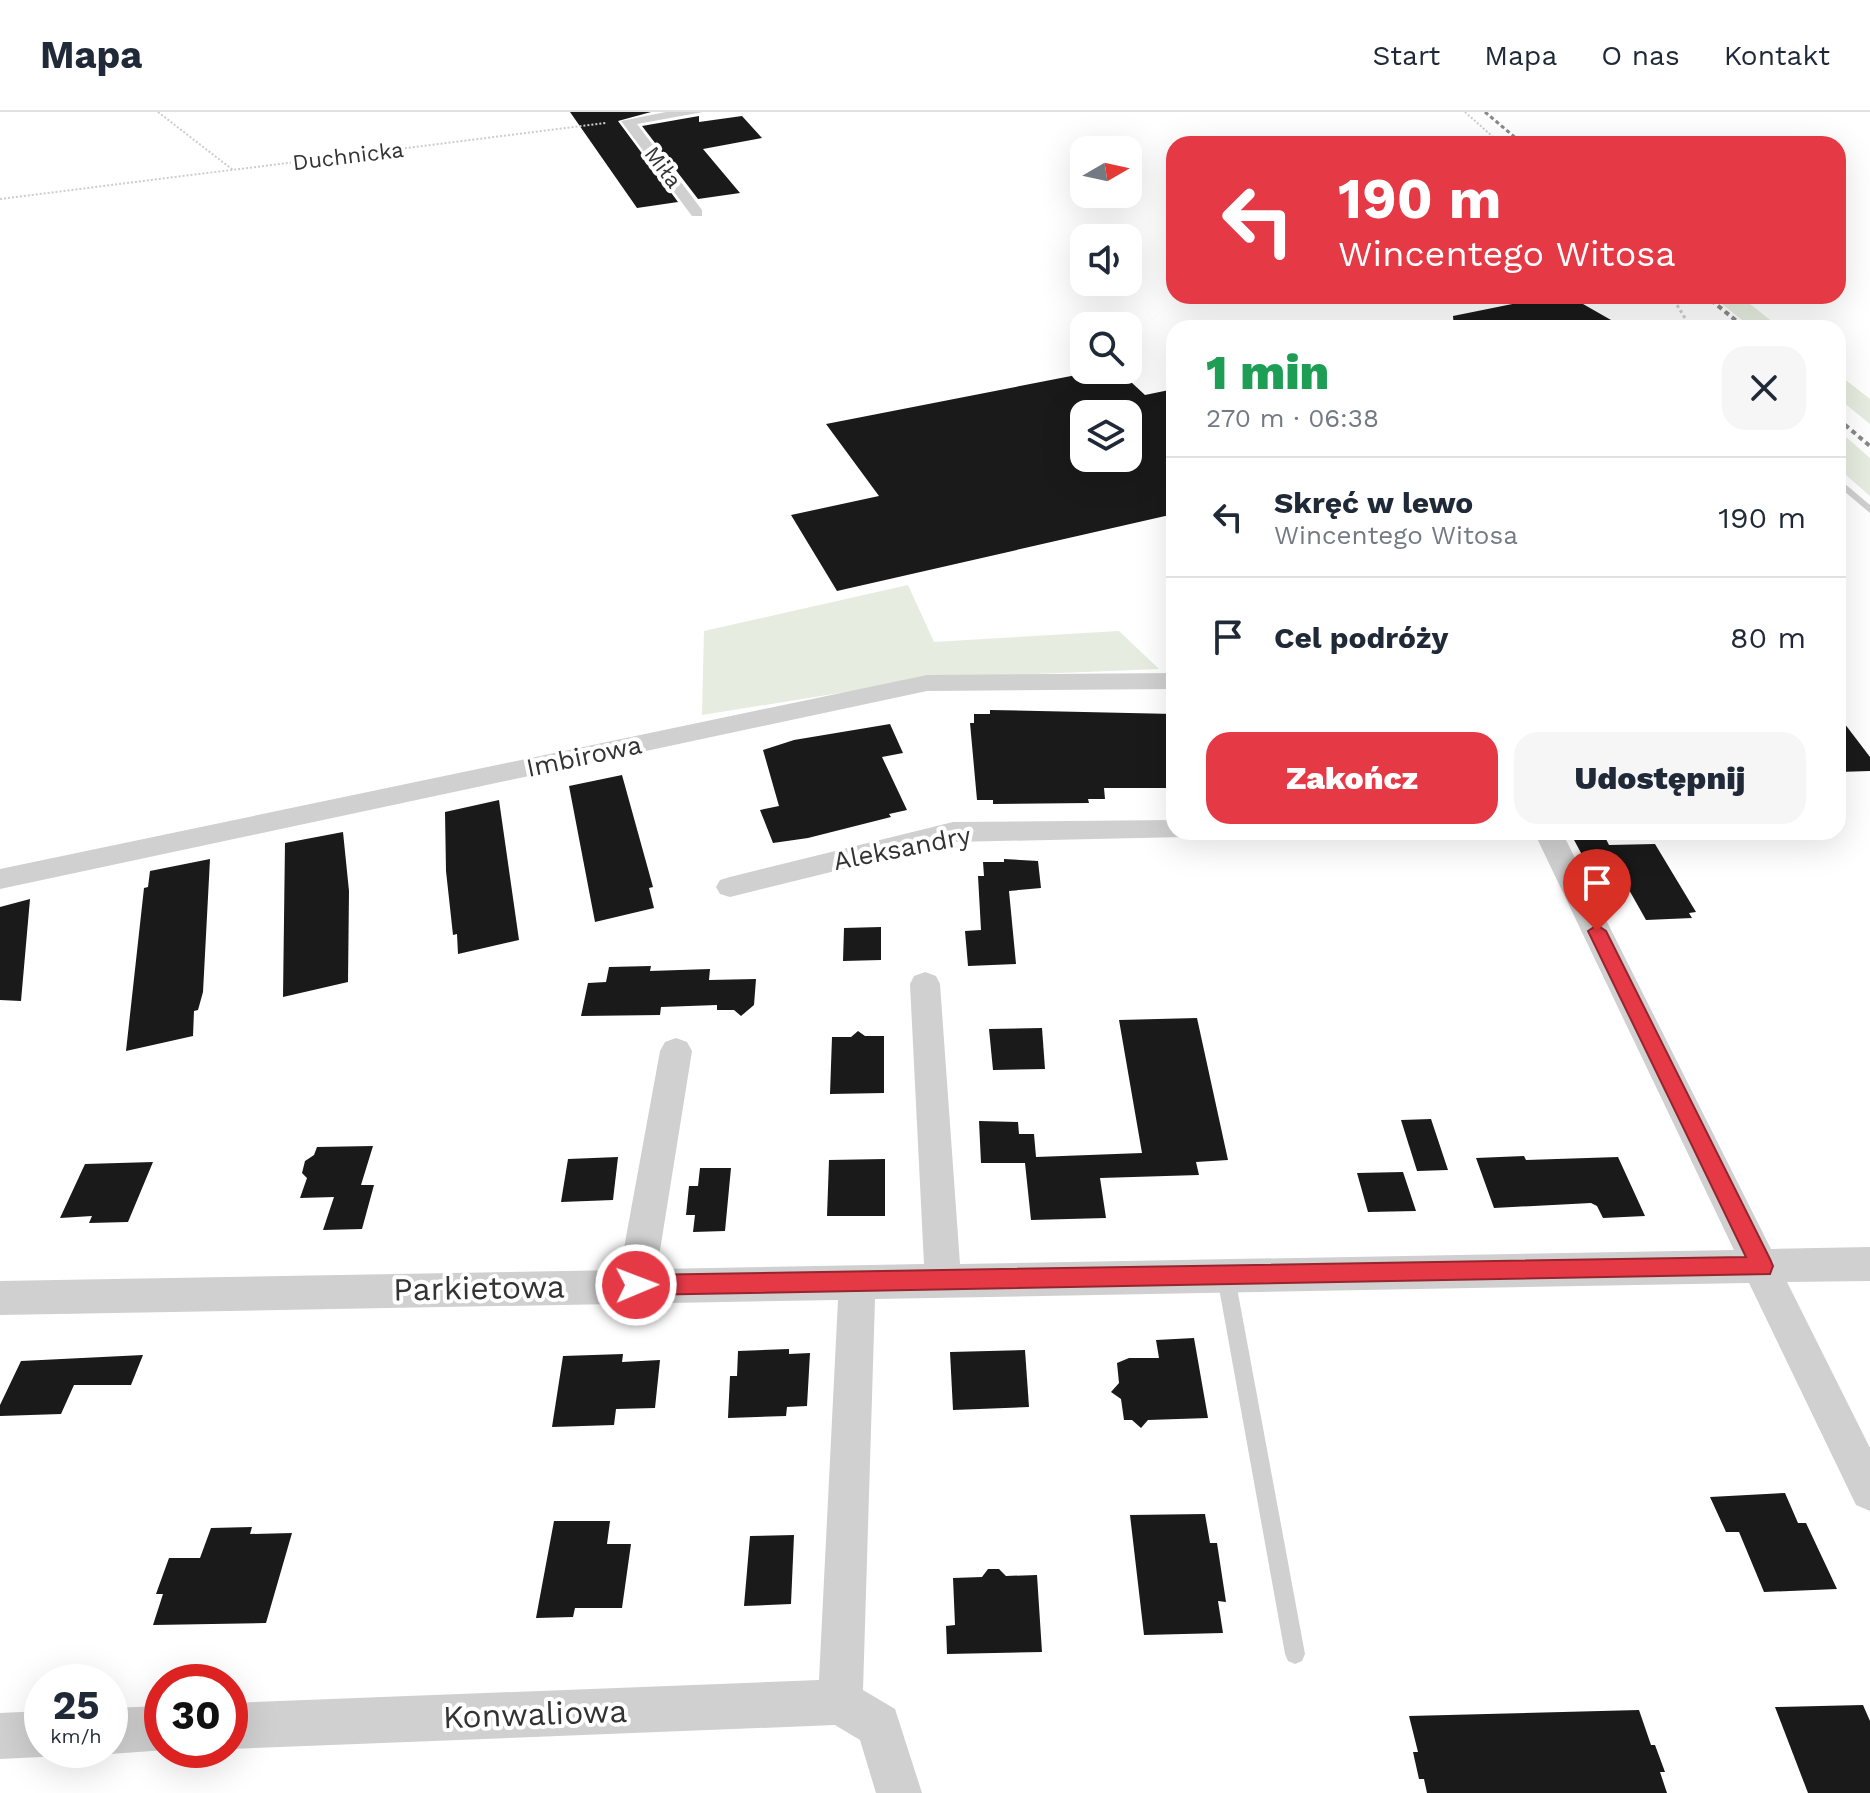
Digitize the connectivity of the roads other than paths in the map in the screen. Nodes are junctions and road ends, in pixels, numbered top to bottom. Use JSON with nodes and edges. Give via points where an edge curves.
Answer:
{"nodes":[{"id":1,"x":696,"y":112,"type":"edge"},
{"id":2,"x":697,"y":213,"type":"dead end"},
{"id":3,"x":1846,"y":488,"type":"edge"},
{"id":4,"x":1870,"y":510,"type":"edge"},
{"id":5,"x":1166,"y":681,"type":"edge"},
{"id":6,"x":1166,"y":830,"type":"edge"},
{"id":7,"x":1552,"y":840,"type":"edge"},
{"id":8,"x":0,"y":879,"type":"edge"},
{"id":9,"x":730,"y":887,"type":"dead end"},
{"id":10,"x":925,"y":984,"type":"dead end"},
{"id":11,"x":676,"y":1051,"type":"dead end"},
{"id":12,"x":1870,"y":1264,"type":"edge"},
{"id":13,"x":1762,"y":1266,"type":"junction"},
{"id":14,"x":1226,"y":1275,"type":"junction"},
{"id":15,"x":943,"y":1279,"type":"junction"},
{"id":16,"x":857,"y":1280,"type":"junction"},
{"id":17,"x":636,"y":1285,"type":"junction"},
{"id":18,"x":0,"y":1298,"type":"edge"},
{"id":19,"x":1870,"y":1491,"type":"edge"},
{"id":20,"x":1295,"y":1654,"type":"dead end"},
{"id":21,"x":840,"y":1702,"type":"junction"},
{"id":22,"x":248,"y":1725,"type":"edge"},
{"id":23,"x":24,"y":1735,"type":"edge"},
{"id":24,"x":0,"y":1736,"type":"edge"},
{"id":25,"x":899,"y":1793,"type":"edge"}],
"edges":[{"from":1,"to":2,"type":"street","name":"Miła","via":[[628,121]]},
{"from":3,"to":4,"type":"lane"},
{"from":5,"to":8,"type":"street","name":"Imbirowa","via":[[927,683]]},
{"from":6,"to":9,"type":"street","name":"Aleksandry","via":[[953,832]]},
{"from":7,"to":13,"type":"street"},
{"from":10,"to":15,"type":"street"},
{"from":11,"to":17,"type":"street"},
{"from":12,"to":13,"type":"street","name":"Parkietowa"},
{"from":13,"to":14,"type":"street","name":"Parkietowa"},
{"from":13,"to":19,"type":"street"},
{"from":14,"to":15,"type":"street","name":"Parkietowa"},
{"from":14,"to":20,"type":"lane"},
{"from":15,"to":16,"type":"street","name":"Parkietowa"},
{"from":16,"to":17,"type":"street","name":"Parkietowa"},
{"from":16,"to":21,"type":"street"},
{"from":17,"to":18,"type":"street","name":"Parkietowa"},
{"from":21,"to":22,"type":"street","name":"Konwaliowa"},
{"from":21,"to":25,"type":"street","via":[[879,1725]]},
{"from":23,"to":24,"type":"street"}]}
